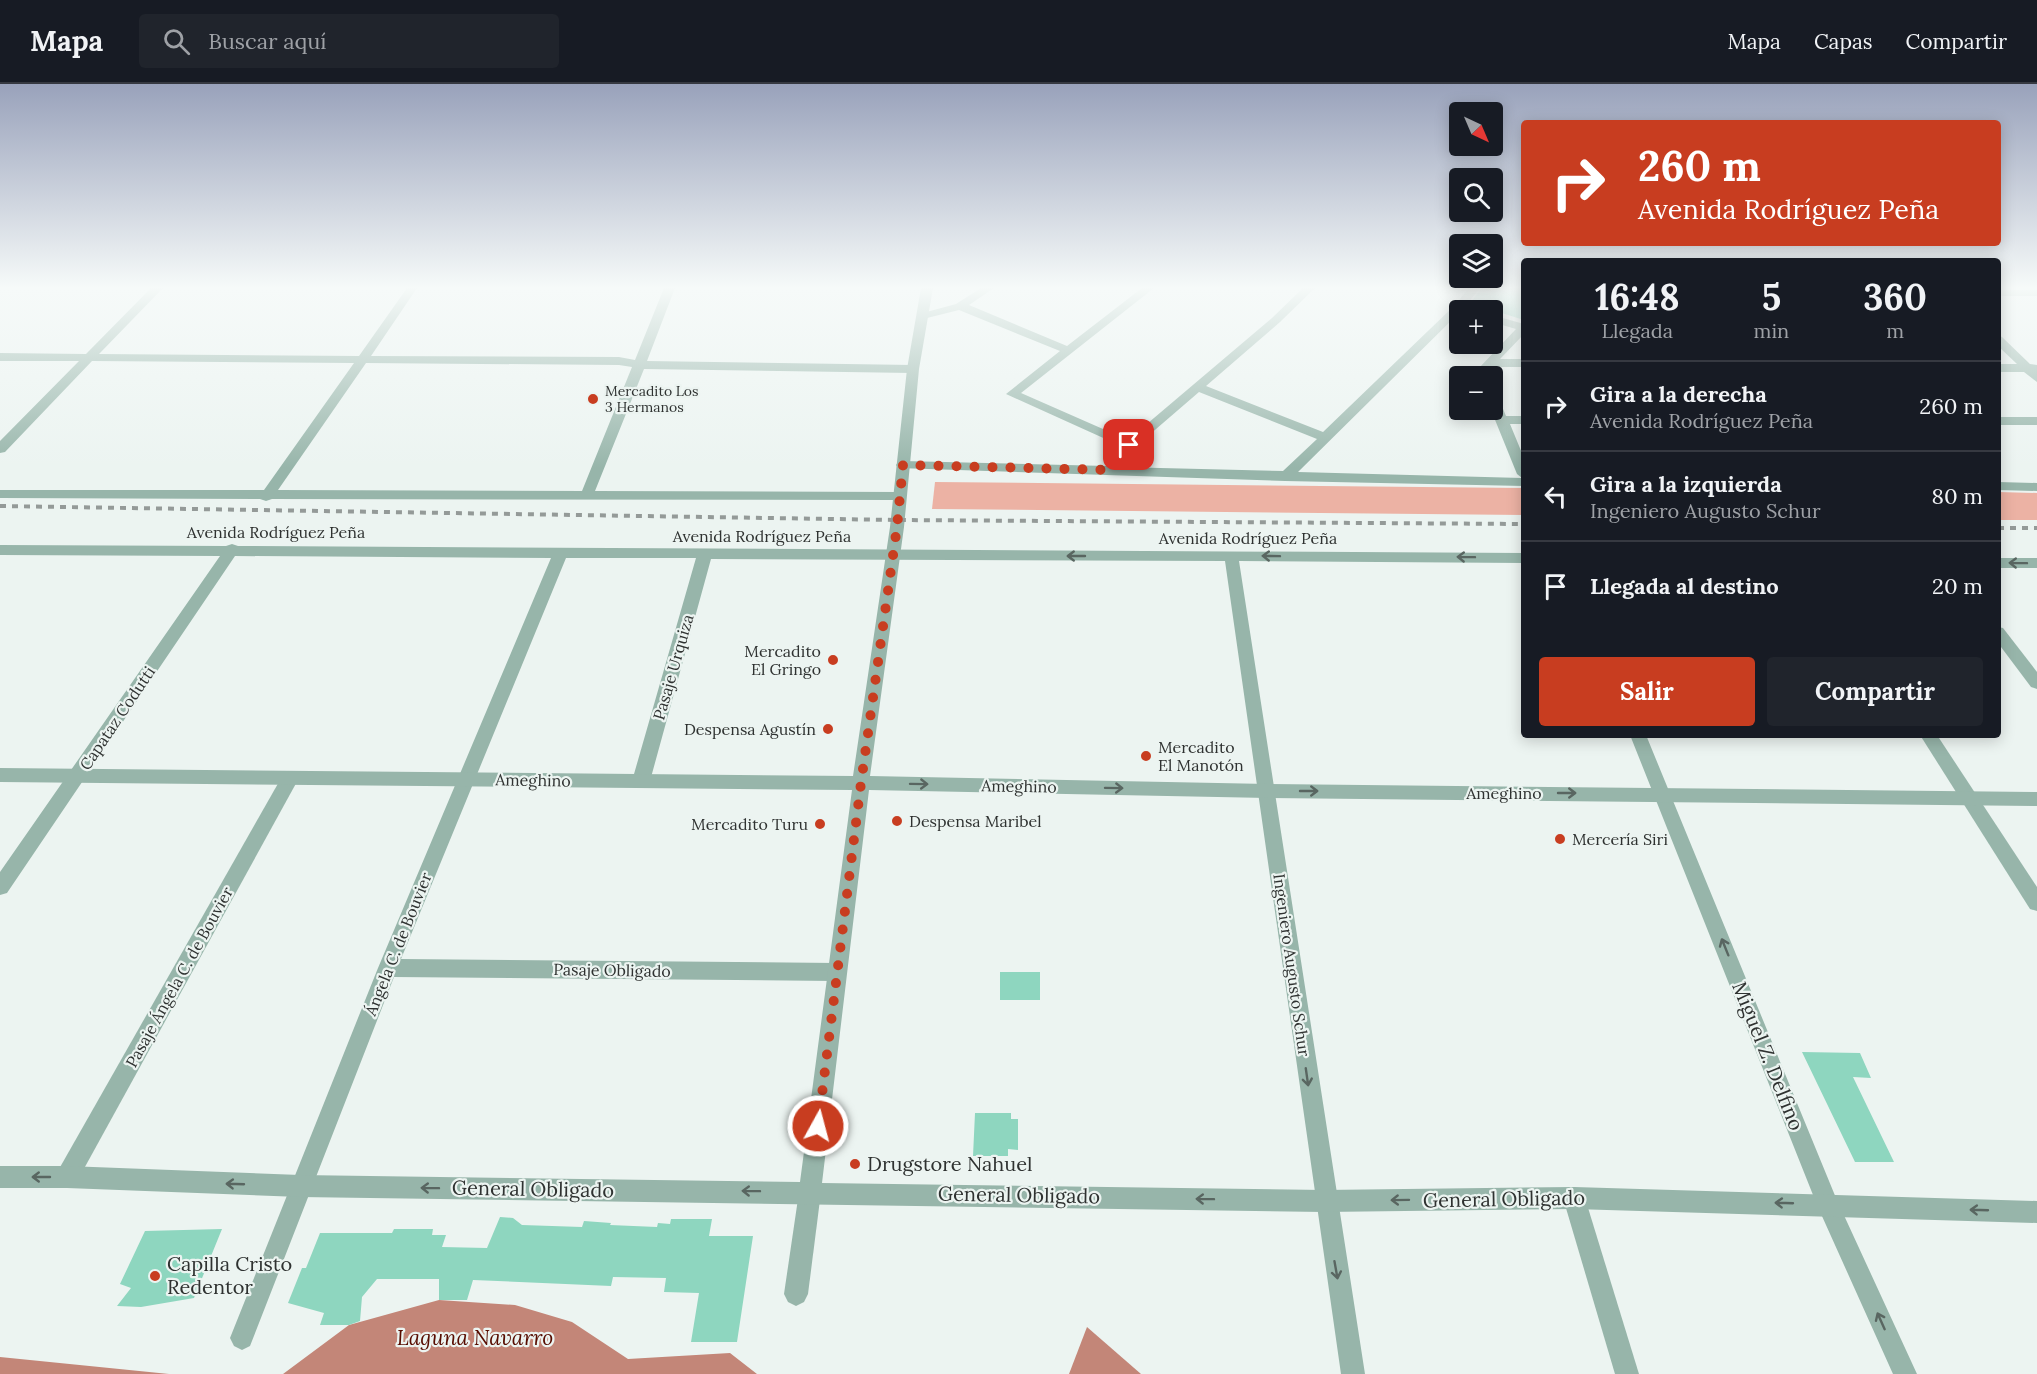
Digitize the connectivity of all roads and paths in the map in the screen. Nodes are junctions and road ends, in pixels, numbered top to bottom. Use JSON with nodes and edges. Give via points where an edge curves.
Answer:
{"nodes":[{"id":1,"x":97,"y":348,"type":"edge"},
{"id":2,"x":369,"y":348,"type":"edge"},
{"id":3,"x":647,"y":348,"type":"edge"},
{"id":4,"x":917,"y":348,"type":"edge"},
{"id":5,"x":1063,"y":348,"type":"edge"},
{"id":6,"x":1241,"y":348,"type":"edge"},
{"id":7,"x":1421,"y":348,"type":"edge"},
{"id":8,"x":1505,"y":348,"type":"edge"},
{"id":9,"x":2009,"y":348,"type":"edge"},
{"id":10,"x":1067,"y":350,"type":"joint"},
{"id":11,"x":0,"y":357,"type":"edge"},
{"id":12,"x":88,"y":357,"type":"junction"},
{"id":13,"x":361,"y":360,"type":"junction"},
{"id":14,"x":1491,"y":363,"type":"junction"},
{"id":15,"x":1521,"y":363,"type":"edge"},
{"id":16,"x":640,"y":365,"type":"junction"},
{"id":17,"x":1488,"y":366,"type":"edge"},
{"id":18,"x":2001,"y":368,"type":"edge"},
{"id":19,"x":2032,"y":368,"type":"edge"},
{"id":20,"x":913,"y":369,"type":"junction"},
{"id":21,"x":2037,"y":378,"type":"edge"},
{"id":22,"x":1197,"y":387,"type":"junction"},
{"id":23,"x":1501,"y":420,"type":"edge"},
{"id":24,"x":1503,"y":420,"type":"edge"},
{"id":25,"x":1521,"y":420,"type":"edge"},
{"id":26,"x":2001,"y":421,"type":"edge"},
{"id":27,"x":2037,"y":421,"type":"edge"},
{"id":28,"x":1324,"y":437,"type":"junction"},
{"id":29,"x":1129,"y":445,"type":"junction"},
{"id":30,"x":0,"y":449,"type":"edge"},
{"id":31,"x":903,"y":465,"type":"junction"},
{"id":32,"x":1521,"y":467,"type":"edge"},
{"id":33,"x":1111,"y":470,"type":"junction"},
{"id":34,"x":1286,"y":477,"type":"junction"},
{"id":35,"x":1521,"y":482,"type":"edge"},
{"id":36,"x":2001,"y":486,"type":"edge"},
{"id":37,"x":2037,"y":487,"type":"edge"},
{"id":38,"x":0,"y":494,"type":"edge"},
{"id":39,"x":587,"y":495,"type":"junction"},
{"id":40,"x":266,"y":496,"type":"junction"},
{"id":41,"x":899,"y":496,"type":"junction"},
{"id":42,"x":232,"y":549,"type":"junction"},
{"id":43,"x":0,"y":550,"type":"edge"},
{"id":44,"x":561,"y":552,"type":"junction"},
{"id":45,"x":705,"y":553,"type":"junction"},
{"id":46,"x":1231,"y":555,"type":"junction"},
{"id":47,"x":891,"y":556,"type":"junction"},
{"id":48,"x":1521,"y":558,"type":"edge"},
{"id":49,"x":2001,"y":563,"type":"edge"},
{"id":50,"x":2037,"y":564,"type":"edge"},
{"id":51,"x":2001,"y":636,"type":"edge"},
{"id":52,"x":2037,"y":683,"type":"edge"},
{"id":53,"x":1639,"y":738,"type":"edge"},
{"id":54,"x":1930,"y":738,"type":"edge"},
{"id":55,"x":0,"y":775,"type":"edge"},
{"id":56,"x":77,"y":776,"type":"junction"},
{"id":57,"x":290,"y":778,"type":"junction"},
{"id":58,"x":466,"y":779,"type":"junction"},
{"id":59,"x":641,"y":781,"type":"junction"},
{"id":60,"x":861,"y":783,"type":"junction"},
{"id":61,"x":1268,"y":791,"type":"junction"},
{"id":62,"x":1664,"y":794,"type":"junction"},
{"id":63,"x":2037,"y":799,"type":"edge"},
{"id":64,"x":1971,"y":800,"type":"junction"},
{"id":65,"x":0,"y":887,"type":"edge"},
{"id":66,"x":2037,"y":903,"type":"edge"},
{"id":67,"x":388,"y":968,"type":"junction"},
{"id":68,"x":837,"y":972,"type":"junction"},
{"id":69,"x":0,"y":1177,"type":"edge"},
{"id":70,"x":67,"y":1177,"type":"junction"},
{"id":71,"x":300,"y":1186,"type":"junction"},
{"id":72,"x":810,"y":1192,"type":"junction"},
{"id":73,"x":1574,"y":1198,"type":"junction"},
{"id":74,"x":1324,"y":1201,"type":"junction"},
{"id":75,"x":1828,"y":1205,"type":"junction"},
{"id":76,"x":2037,"y":1212,"type":"edge"},
{"id":77,"x":796,"y":1294,"type":"dead end"},
{"id":78,"x":242,"y":1338,"type":"dead end"},
{"id":79,"x":1353,"y":1374,"type":"edge"},
{"id":80,"x":1627,"y":1374,"type":"edge"},
{"id":81,"x":1905,"y":1374,"type":"edge"}],
"edges":[{"from":1,"to":12,"type":"street"},
{"from":2,"to":13,"type":"street"},
{"from":3,"to":16,"type":"street"},
{"from":4,"to":20,"type":"street"},
{"from":5,"to":10,"type":"street"},
{"from":6,"to":22,"type":"street"},
{"from":7,"to":28,"type":"street"},
{"from":8,"to":14,"type":"street"},
{"from":9,"to":19,"type":"street"},
{"from":10,"to":29,"type":"street","via":[[1012,394]]},
{"from":11,"to":12,"type":"street"},
{"from":12,"to":13,"type":"street"},
{"from":12,"to":30,"type":"street"},
{"from":13,"to":16,"type":"street","via":[[619,361]]},
{"from":13,"to":40,"type":"street"},
{"from":14,"to":15,"type":"street"},
{"from":14,"to":17,"type":"street"},
{"from":16,"to":20,"type":"street"},
{"from":16,"to":39,"type":"street"},
{"from":18,"to":19,"type":"street"},
{"from":19,"to":21,"type":"street"},
{"from":20,"to":31,"type":"street"},
{"from":22,"to":28,"type":"street"},
{"from":22,"to":29,"type":"street"},
{"from":23,"to":32,"type":"street"},
{"from":24,"to":25,"type":"street"},
{"from":26,"to":27,"type":"street"},
{"from":28,"to":34,"type":"street"},
{"from":29,"to":33,"type":"street"},
{"from":31,"to":33,"type":"street"},
{"from":31,"to":41,"type":"street"},
{"from":33,"to":34,"type":"street"},
{"from":34,"to":35,"type":"street"},
{"from":36,"to":37,"type":"street"},
{"from":38,"to":40,"type":"street"},
{"from":39,"to":40,"type":"street"},
{"from":39,"to":41,"type":"street"},
{"from":41,"to":47,"type":"street"},
{"from":42,"to":43,"type":"street","name":"Avenida Rodríguez Peña"},
{"from":42,"to":44,"type":"street","name":"Avenida Rodríguez Peña"},
{"from":42,"to":56,"type":"street","name":"Capataz Codutti"},
{"from":44,"to":45,"type":"street","name":"Avenida Rodríguez Peña"},
{"from":44,"to":58,"type":"street","name":"Ángela C. de Bouvier"},
{"from":45,"to":47,"type":"street","name":"Avenida Rodríguez Peña"},
{"from":45,"to":59,"type":"street","name":"Pasaje Urquiza"},
{"from":46,"to":47,"type":"street","name":"Avenida Rodríguez Peña","one_way":true},
{"from":48,"to":46,"type":"street","name":"Avenida Rodríguez Peña","one_way":true},
{"from":46,"to":61,"type":"street","name":"Ingeniero Augusto Schur"},
{"from":47,"to":60,"type":"street"},
{"from":50,"to":49,"type":"street","one_way":true},
{"from":51,"to":52,"type":"street"},
{"from":53,"to":62,"type":"street","name":"Miguel Z. Delfino"},
{"from":54,"to":64,"type":"street"},
{"from":55,"to":56,"type":"street","name":"Ameghino"},
{"from":56,"to":57,"type":"street","name":"Ameghino"},
{"from":56,"to":65,"type":"street","name":"Capataz Codutti"},
{"from":57,"to":58,"type":"street","name":"Ameghino"},
{"from":57,"to":70,"type":"street","name":"Pasaje Ángela C. de Bouvier"},
{"from":58,"to":59,"type":"street","name":"Ameghino"},
{"from":58,"to":67,"type":"street","name":"Ángela C. de Bouvier"},
{"from":59,"to":60,"type":"street","name":"Ameghino"},
{"from":60,"to":61,"type":"street","name":"Ameghino","one_way":true},
{"from":60,"to":68,"type":"street"},
{"from":61,"to":62,"type":"street","name":"Ameghino","one_way":true},
{"from":61,"to":74,"type":"street","name":"Ingeniero Augusto Schur","one_way":true},
{"from":62,"to":64,"type":"street","name":"Ameghino"},
{"from":75,"to":62,"type":"street","name":"Miguel Z. Delfino","one_way":true},
{"from":63,"to":64,"type":"street","name":"Ameghino"},
{"from":64,"to":66,"type":"street"},
{"from":67,"to":68,"type":"street","name":"Pasaje Obligado"},
{"from":67,"to":71,"type":"street","name":"Ángela C. de Bouvier"},
{"from":68,"to":72,"type":"street"},
{"from":70,"to":69,"type":"street","name":"General Obligado","one_way":true},
{"from":71,"to":70,"type":"street","name":"General Obligado","one_way":true},
{"from":72,"to":71,"type":"street","name":"General Obligado","one_way":true},
{"from":71,"to":78,"type":"street","name":"Ángela C. de Bouvier"},
{"from":74,"to":72,"type":"street","name":"General Obligado","one_way":true},
{"from":72,"to":77,"type":"street"},
{"from":73,"to":74,"type":"street","name":"General Obligado","one_way":true},
{"from":75,"to":73,"type":"street","name":"General Obligado","one_way":true},
{"from":73,"to":80,"type":"street"},
{"from":74,"to":79,"type":"street","name":"Ingeniero Augusto Schur","one_way":true},
{"from":76,"to":75,"type":"street","name":"General Obligado","one_way":true},
{"from":81,"to":75,"type":"street","name":"Miguel Z. Delfino","one_way":true}]}
